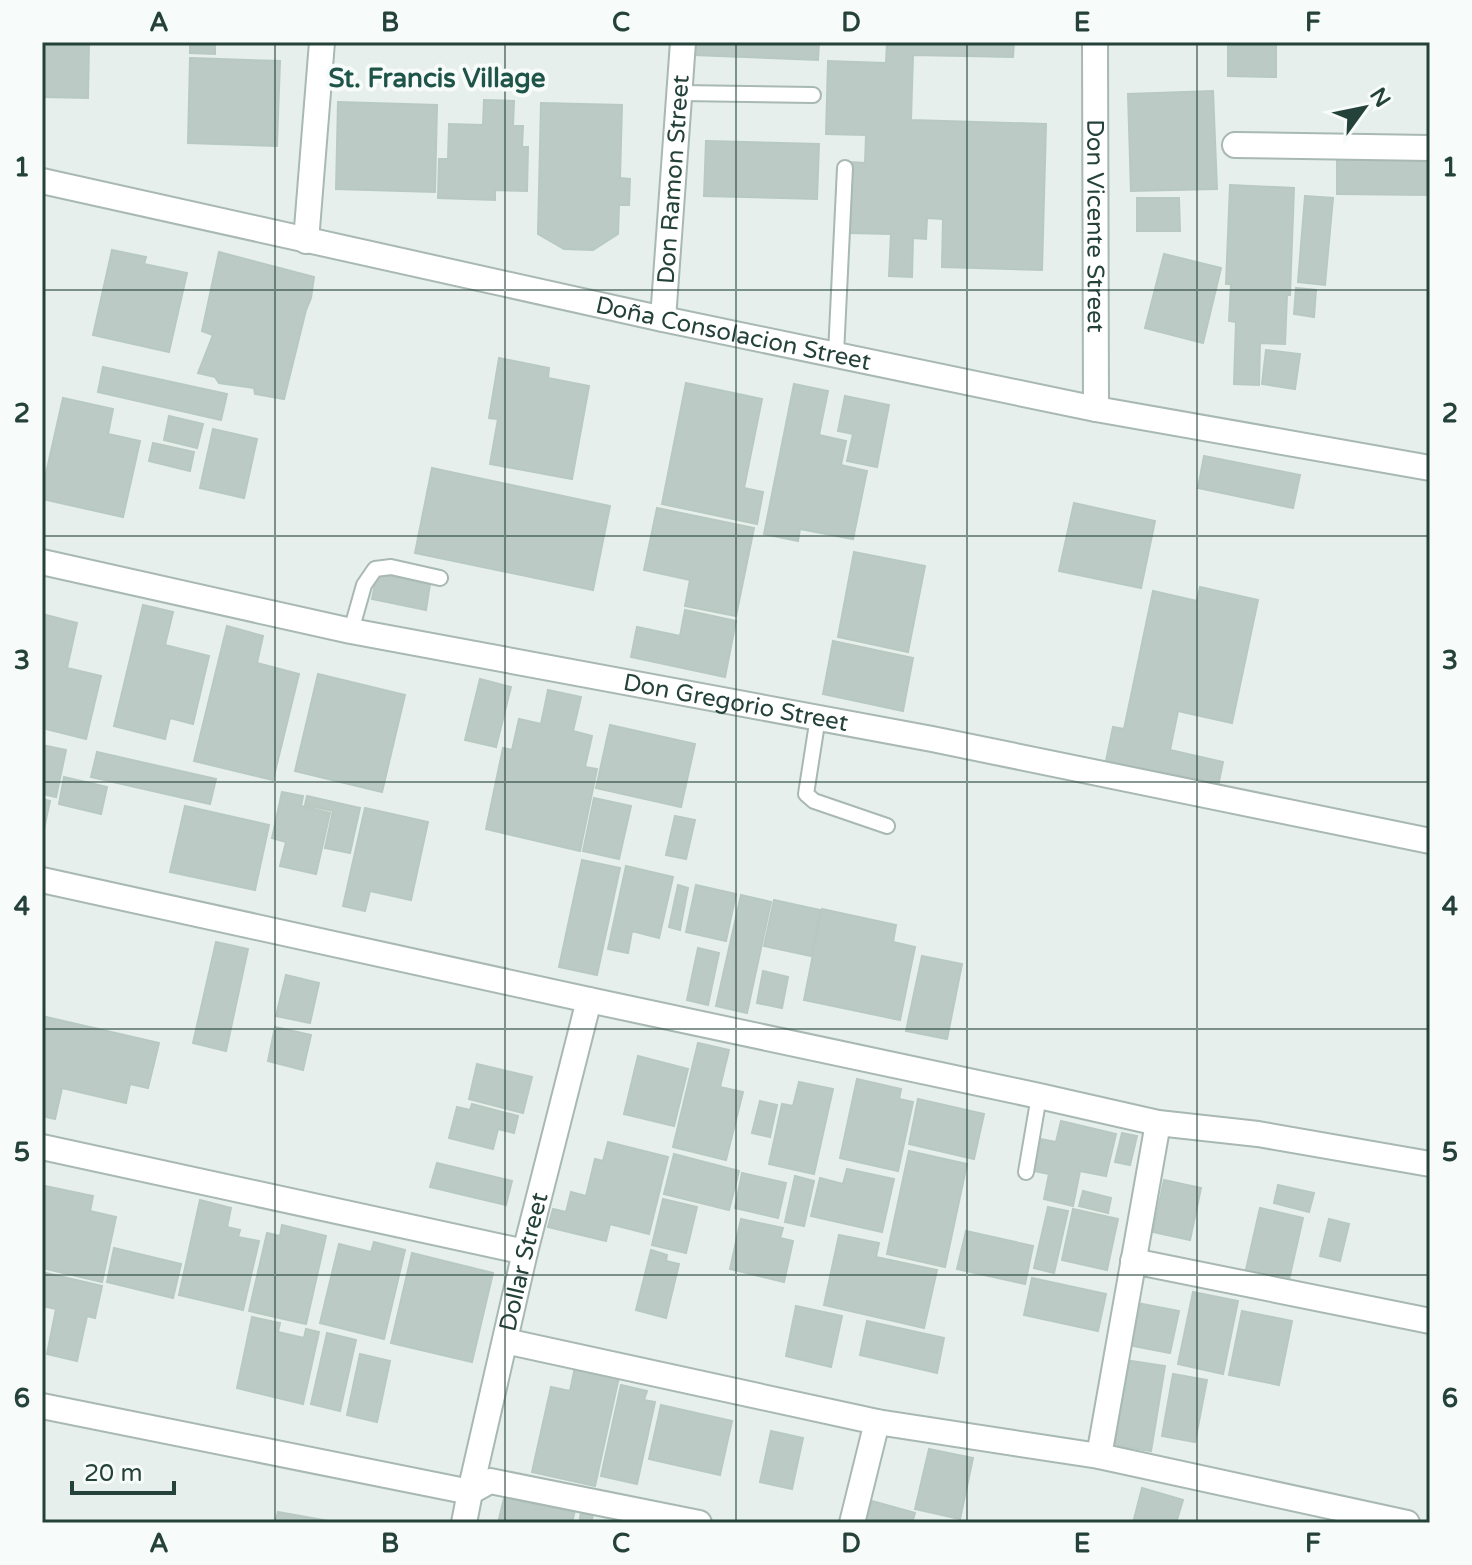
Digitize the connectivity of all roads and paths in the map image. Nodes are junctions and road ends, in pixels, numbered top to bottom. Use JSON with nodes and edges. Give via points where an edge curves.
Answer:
{"nodes":[{"id":1,"x":322,"y":42,"type":"edge"},
{"id":2,"x":683,"y":42,"type":"edge"},
{"id":3,"x":1095,"y":42,"type":"edge"},
{"id":4,"x":681,"y":93,"type":"junction"},
{"id":5,"x":813,"y":95,"type":"dead end"},
{"id":6,"x":1235,"y":145,"type":"dead end"},
{"id":7,"x":1430,"y":148,"type":"edge"},
{"id":8,"x":845,"y":168,"type":"dead end"},
{"id":9,"x":42,"y":181,"type":"edge"},
{"id":10,"x":306,"y":241,"type":"junction"},
{"id":11,"x":663,"y":319,"type":"junction"},
{"id":12,"x":836,"y":354,"type":"junction"},
{"id":13,"x":1096,"y":409,"type":"junction"},
{"id":14,"x":1430,"y":468,"type":"edge"},
{"id":15,"x":42,"y":562,"type":"edge"},
{"id":16,"x":440,"y":578,"type":"dead end"},
{"id":17,"x":351,"y":631,"type":"junction"},
{"id":18,"x":818,"y":717,"type":"junction"},
{"id":19,"x":887,"y":826,"type":"dead end"},
{"id":20,"x":1430,"y":841,"type":"edge"},
{"id":21,"x":42,"y":880,"type":"edge"},
{"id":22,"x":589,"y":1000,"type":"junction"},
{"id":23,"x":1039,"y":1096,"type":"junction"},
{"id":24,"x":1158,"y":1123,"type":"junction"},
{"id":25,"x":42,"y":1147,"type":"edge"},
{"id":26,"x":1430,"y":1164,"type":"edge"},
{"id":27,"x":1026,"y":1172,"type":"dead end"},
{"id":28,"x":525,"y":1252,"type":"junction"},
{"id":29,"x":1133,"y":1261,"type":"junction"},
{"id":30,"x":1430,"y":1321,"type":"edge"},
{"id":31,"x":505,"y":1341,"type":"junction"},
{"id":32,"x":42,"y":1406,"type":"edge"},
{"id":33,"x":877,"y":1422,"type":"junction"},
{"id":34,"x":1099,"y":1456,"type":"junction"},
{"id":35,"x":470,"y":1492,"type":"junction"},
{"id":36,"x":464,"y":1523,"type":"edge"},
{"id":37,"x":699,"y":1523,"type":"edge"},
{"id":38,"x":852,"y":1523,"type":"edge"},
{"id":39,"x":1407,"y":1523,"type":"edge"}],
"edges":[{"from":1,"to":10,"type":"street"},
{"from":2,"to":4,"type":"street","name":"Don Ramon Street"},
{"from":3,"to":13,"type":"street","name":"Don Vicente Street"},
{"from":4,"to":5,"type":"lane"},
{"from":4,"to":11,"type":"street","name":"Don Ramon Street"},
{"from":6,"to":7,"type":"street"},
{"from":8,"to":12,"type":"lane"},
{"from":9,"to":10,"type":"street","name":"Doña Consolacion Street"},
{"from":10,"to":11,"type":"street","name":"Doña Consolacion Street"},
{"from":11,"to":12,"type":"street","name":"Doña Consolacion Street"},
{"from":12,"to":13,"type":"street","name":"Doña Consolacion Street"},
{"from":13,"to":14,"type":"street","name":"Doña Consolacion Street"},
{"from":15,"to":17,"type":"street","name":"Don Gregorio Street"},
{"from":16,"to":17,"type":"lane","via":[[391,567],[375,569],[364,585]]},
{"from":17,"to":18,"type":"street","name":"Don Gregorio Street"},
{"from":18,"to":19,"type":"lane","via":[[806,794]]},
{"from":18,"to":20,"type":"street","name":"Don Gregorio Street"},
{"from":21,"to":22,"type":"street"},
{"from":22,"to":23,"type":"street"},
{"from":22,"to":28,"type":"street","name":"Dollar Street"},
{"from":23,"to":24,"type":"street"},
{"from":23,"to":27,"type":"lane"},
{"from":24,"to":26,"type":"street","via":[[1258,1134]]},
{"from":24,"to":29,"type":"street"},
{"from":25,"to":28,"type":"street"},
{"from":28,"to":31,"type":"street","name":"Dollar Street"},
{"from":29,"to":30,"type":"street"},
{"from":29,"to":34,"type":"street"},
{"from":31,"to":33,"type":"street"},
{"from":31,"to":35,"type":"street","name":"Dollar Street"},
{"from":32,"to":35,"type":"street"},
{"from":33,"to":34,"type":"street"},
{"from":33,"to":38,"type":"street"},
{"from":34,"to":39,"type":"street"},
{"from":35,"to":36,"type":"street","name":"Dollar Street"},
{"from":35,"to":37,"type":"street","via":[[490,1481]]}]}
